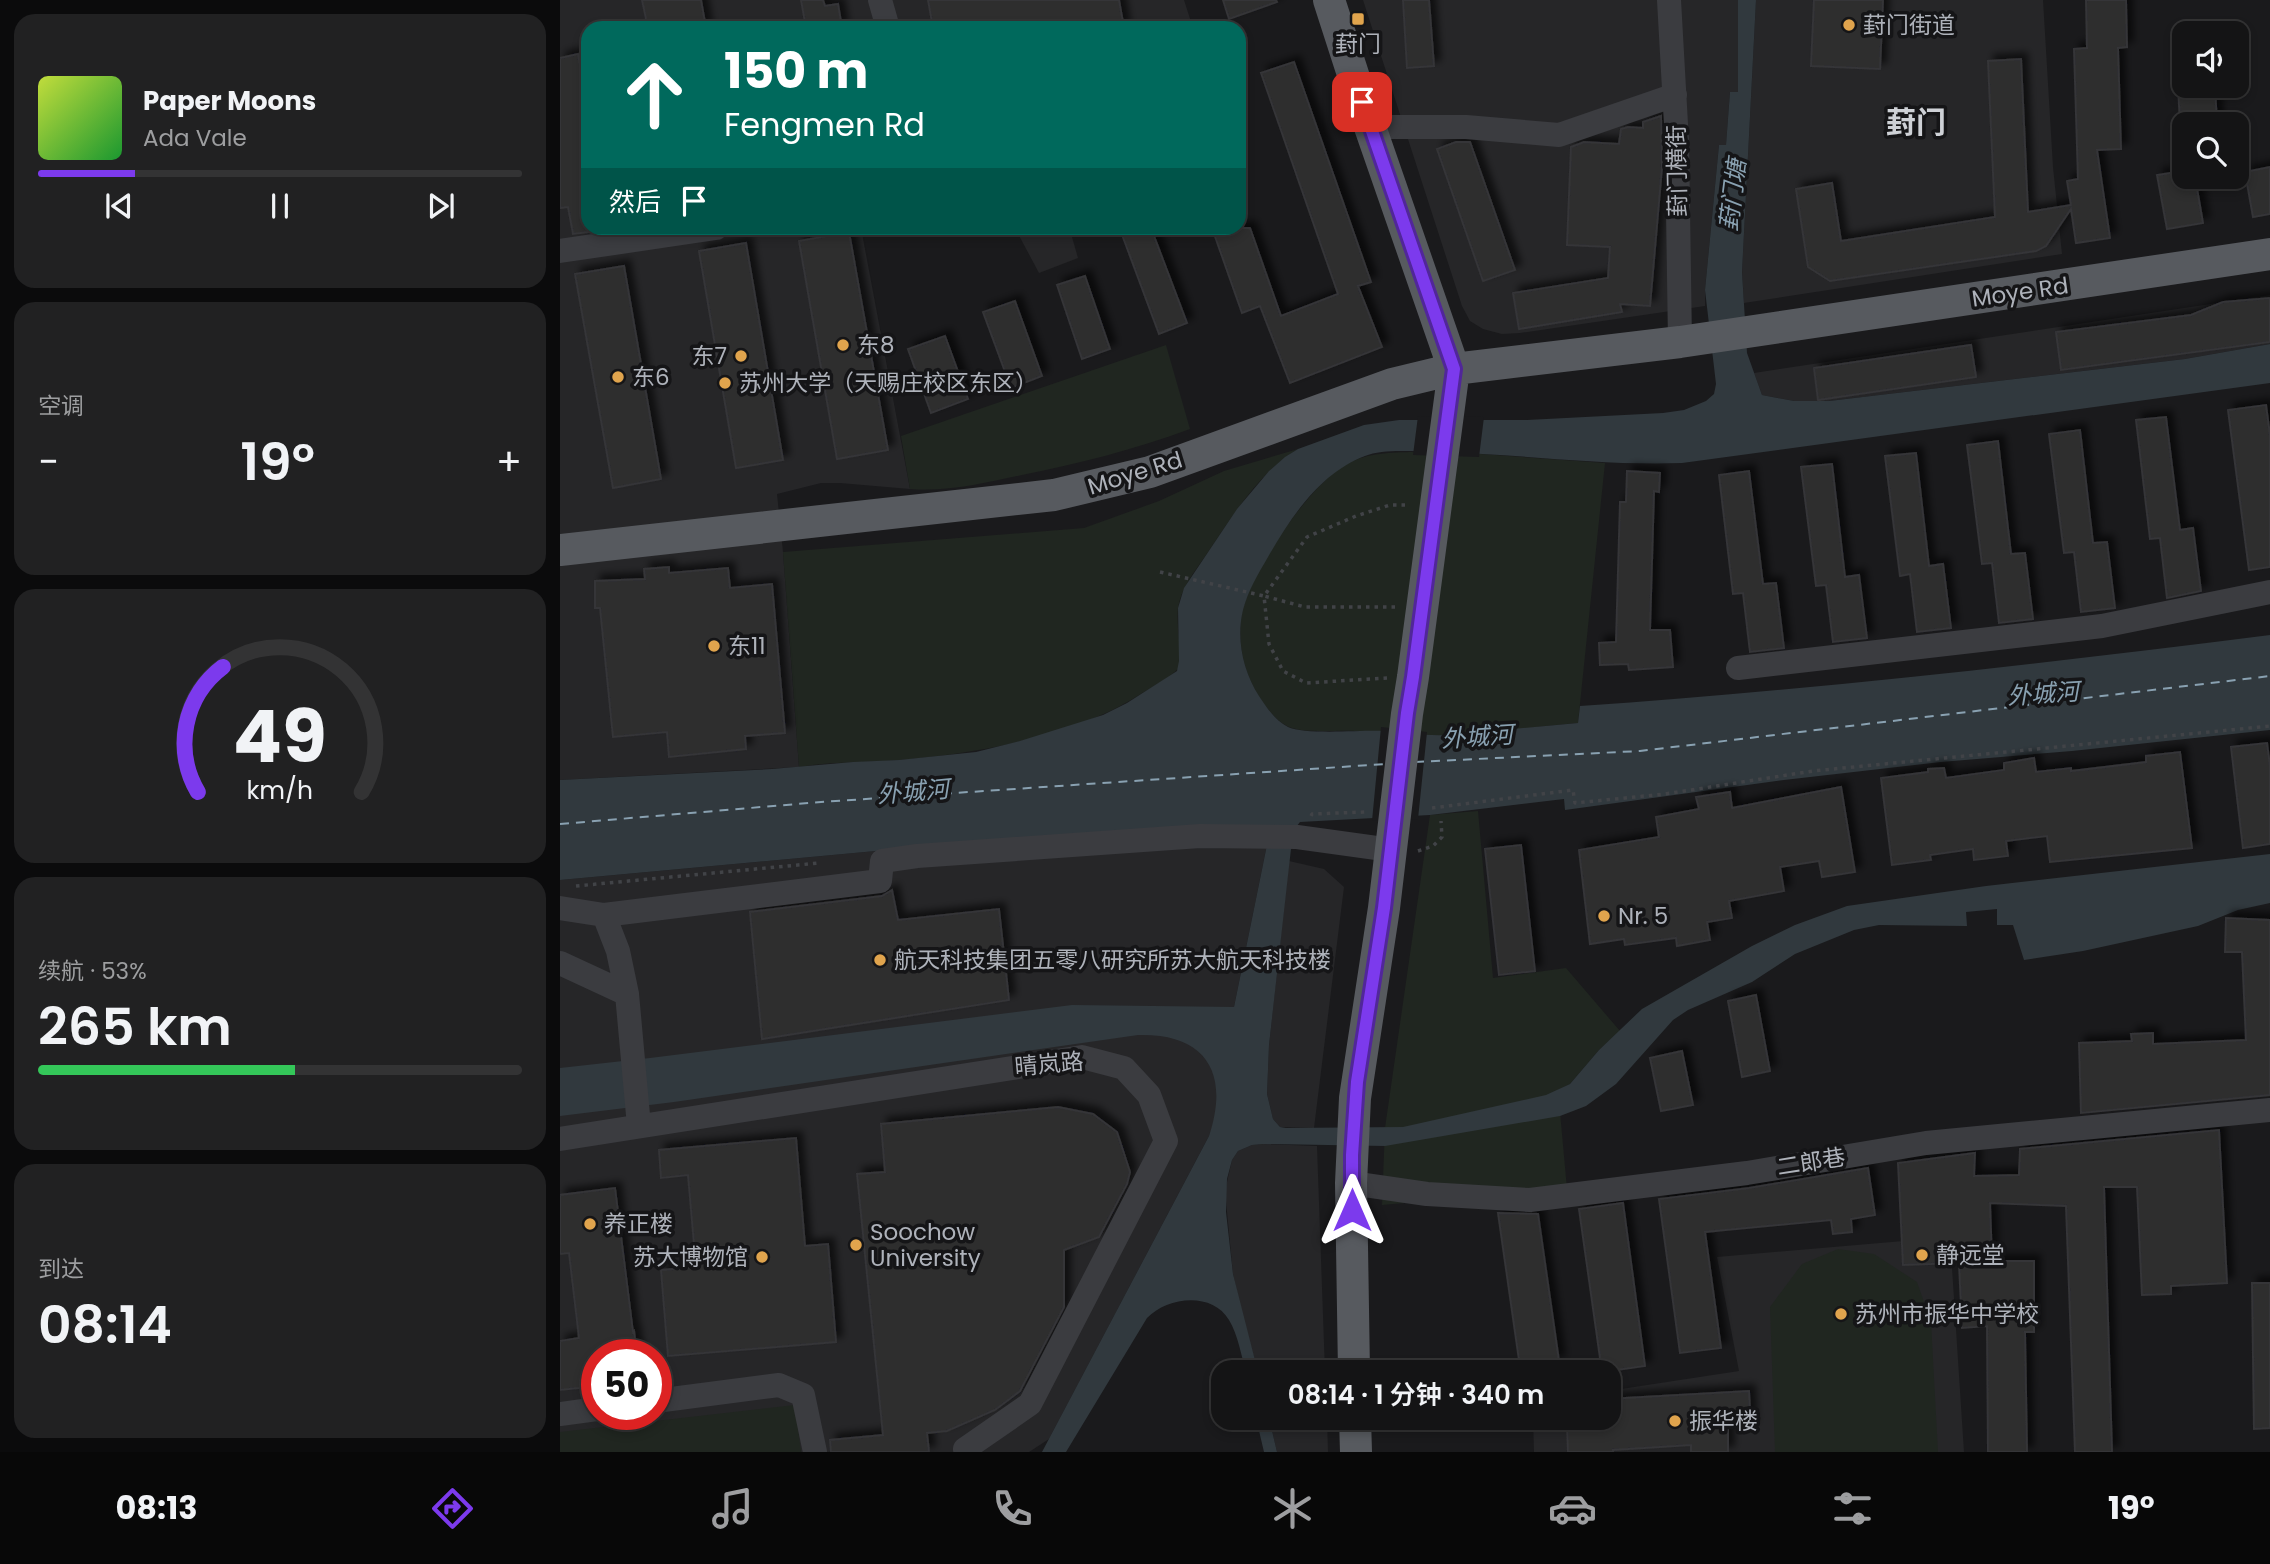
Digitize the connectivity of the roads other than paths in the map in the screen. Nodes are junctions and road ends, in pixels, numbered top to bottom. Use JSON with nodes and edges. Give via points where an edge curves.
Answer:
{"nodes":[{"id":1,"x":880,"y":0,"type":"edge"},
{"id":2,"x":1329,"y":0,"type":"edge"},
{"id":3,"x":1669,"y":0,"type":"edge"},
{"id":4,"x":886,"y":21,"type":"edge"},
{"id":5,"x":1675,"y":95,"type":"junction"},
{"id":6,"x":1370,"y":127,"type":"junction"},
{"id":7,"x":669,"y":235,"type":"edge"},
{"id":8,"x":560,"y":251,"type":"edge"},
{"id":9,"x":2270,"y":254,"type":"edge"},
{"id":10,"x":1689,"y":340,"type":"junction"},
{"id":11,"x":1454,"y":369,"type":"junction"},
{"id":12,"x":560,"y":550,"type":"edge"},
{"id":13,"x":2270,"y":592,"type":"edge"},
{"id":14,"x":1738,"y":668,"type":"dead end"},
{"id":15,"x":1392,"y":844,"type":"junction"},
{"id":16,"x":560,"y":908,"type":"edge"},
{"id":17,"x":604,"y":915,"type":"junction"},
{"id":18,"x":560,"y":963,"type":"edge"},
{"id":19,"x":627,"y":994,"type":"junction"},
{"id":20,"x":2270,"y":1110,"type":"edge"},
{"id":21,"x":638,"y":1119,"type":"junction"},
{"id":22,"x":560,"y":1139,"type":"edge"},
{"id":23,"x":1352,"y":1169,"type":"junction"},
{"id":24,"x":1354,"y":1360,"type":"edge"},
{"id":25,"x":672,"y":1399,"type":"edge"},
{"id":26,"x":581,"y":1411,"type":"edge"},
{"id":27,"x":560,"y":1413,"type":"edge"},
{"id":28,"x":1355,"y":1430,"type":"edge"},
{"id":29,"x":965,"y":1449,"type":"dead end"},
{"id":30,"x":815,"y":1452,"type":"edge"},
{"id":31,"x":1356,"y":1452,"type":"edge"}],
"edges":[{"from":1,"to":4,"type":"street"},
{"from":2,"to":6,"type":"main road"},
{"from":3,"to":5,"type":"street","name":"葑门横街"},
{"from":5,"to":6,"type":"street","via":[[1559,135],[1466,127]]},
{"from":5,"to":10,"type":"street","name":"葑门横街"},
{"from":6,"to":11,"type":"main road"},
{"from":7,"to":8,"type":"street"},
{"from":9,"to":10,"type":"main road","name":"Moye Rd"},
{"from":10,"to":11,"type":"main road","name":"Moye Rd"},
{"from":11,"to":12,"type":"main road","name":"Moye Rd","via":[[1392,384],[1150,472],[1089,488]]},
{"from":11,"to":15,"type":"main road"},
{"from":13,"to":14,"type":"street","via":[[2102,626]]},
{"from":15,"to":17,"type":"street","via":[[1200,836],[917,856],[882,861],[880,881]]},
{"from":15,"to":23,"type":"main road","via":[[1357,1082]]},
{"from":16,"to":17,"type":"street"},
{"from":17,"to":19,"type":"street"},
{"from":18,"to":19,"type":"street"},
{"from":19,"to":21,"type":"street"},
{"from":20,"to":23,"type":"street","name":"二郎巷","via":[[1926,1143],[1746,1173],[1530,1200],[1427,1194]]},
{"from":21,"to":22,"type":"street","name":"晴岚路"},
{"from":21,"to":29,"type":"street","name":"晴岚路","via":[[1082,1057],[1124,1068],[1149,1095],[1166,1142],[1030,1405]]},
{"from":23,"to":24,"type":"main road"},
{"from":25,"to":30,"type":"street","via":[[779,1385],[803,1395]]},
{"from":26,"to":27,"type":"street"},
{"from":28,"to":31,"type":"main road"}]}
